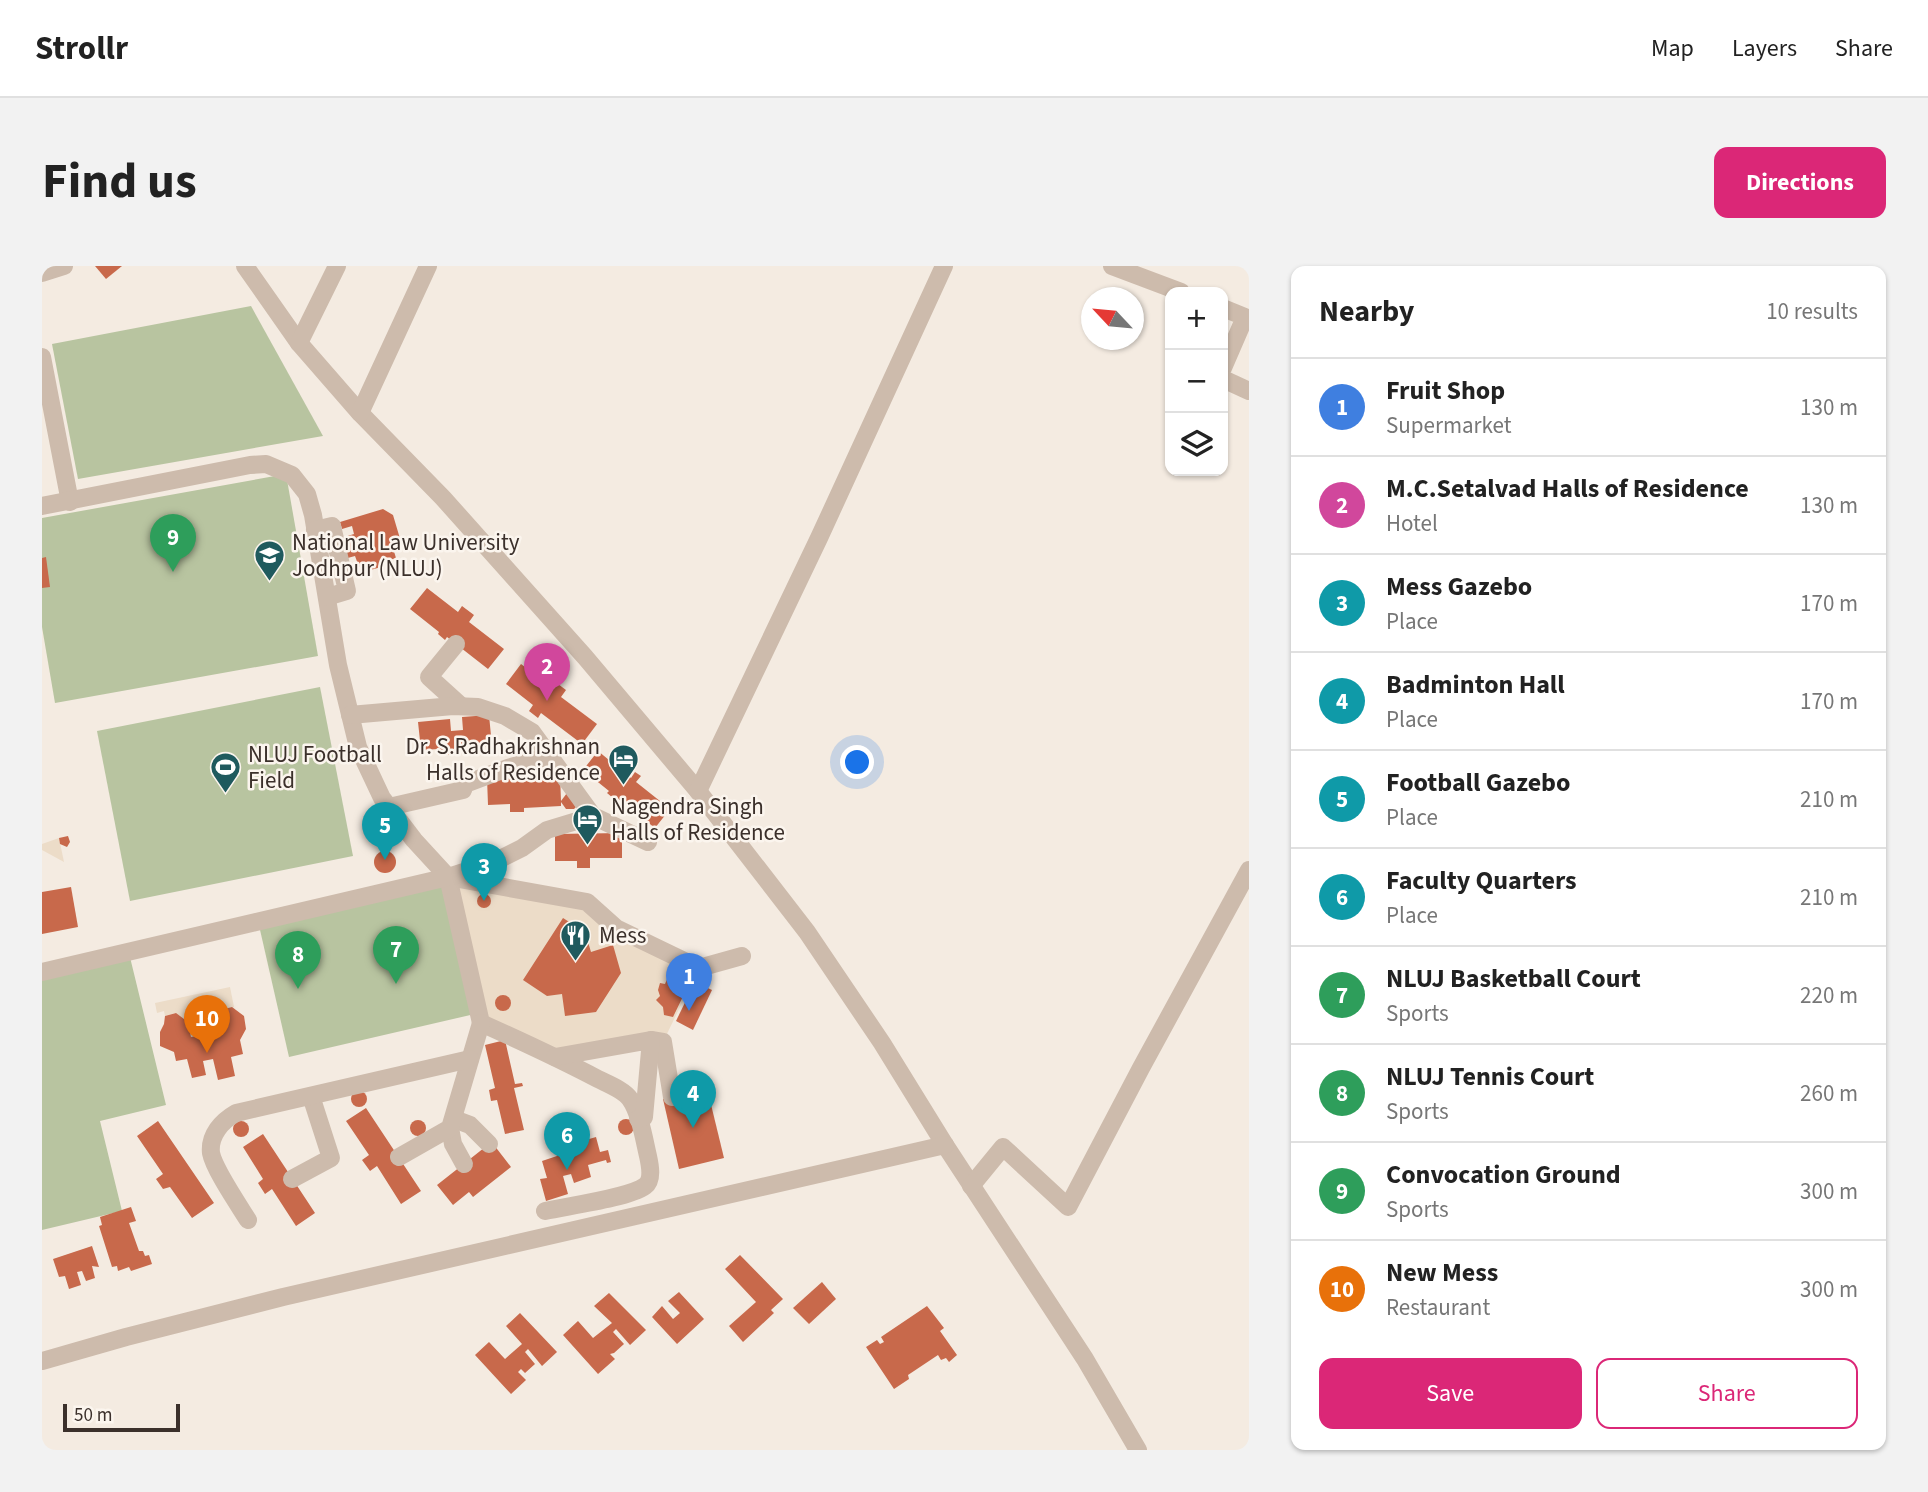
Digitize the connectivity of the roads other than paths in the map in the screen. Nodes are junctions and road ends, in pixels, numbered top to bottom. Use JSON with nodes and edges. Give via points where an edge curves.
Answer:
{"nodes":[{"id":1,"x":64,"y":266,"type":"edge"},
{"id":2,"x":245,"y":266,"type":"edge"},
{"id":3,"x":337,"y":266,"type":"edge"},
{"id":4,"x":428,"y":266,"type":"edge"},
{"id":5,"x":944,"y":266,"type":"edge"},
{"id":6,"x":1112,"y":266,"type":"edge"},
{"id":7,"x":42,"y":273,"type":"edge"},
{"id":8,"x":1168,"y":287,"type":"edge"},
{"id":9,"x":1228,"y":310,"type":"edge"},
{"id":10,"x":299,"y":343,"type":"junction"},
{"id":11,"x":1228,"y":356,"type":"edge"},
{"id":12,"x":42,"y":357,"type":"edge"},
{"id":13,"x":1228,"y":381,"type":"edge"},
{"id":14,"x":1249,"y":391,"type":"edge"},
{"id":15,"x":360,"y":413,"type":"junction"},
{"id":16,"x":70,"y":502,"type":"junction"},
{"id":17,"x":42,"y":506,"type":"edge"},
{"id":18,"x":456,"y":644,"type":"dead end"},
{"id":19,"x":461,"y":706,"type":"junction"},
{"id":20,"x":350,"y":715,"type":"junction"},
{"id":21,"x":549,"y":756,"type":"junction"},
{"id":22,"x":698,"y":791,"type":"junction"},
{"id":23,"x":389,"y":807,"type":"junction"},
{"id":24,"x":593,"y":816,"type":"junction"},
{"id":25,"x":648,"y":842,"type":"dead end"},
{"id":26,"x":1249,"y":870,"type":"edge"},
{"id":27,"x":448,"y":877,"type":"junction"},
{"id":28,"x":742,"y":956,"type":"dead end"},
{"id":29,"x":42,"y":972,"type":"edge"},
{"id":30,"x":481,"y":1023,"type":"junction"},
{"id":31,"x":651,"y":1040,"type":"junction"},
{"id":32,"x":555,"y":1056,"type":"junction"},
{"id":33,"x":470,"y":1059,"type":"junction"},
{"id":34,"x":311,"y":1096,"type":"junction"},
{"id":35,"x":672,"y":1097,"type":"dead end"},
{"id":36,"x":638,"y":1119,"type":"junction"},
{"id":37,"x":452,"y":1124,"type":"junction"},
{"id":38,"x":489,"y":1144,"type":"dead end"},
{"id":39,"x":945,"y":1145,"type":"junction"},
{"id":40,"x":399,"y":1157,"type":"dead end"},
{"id":41,"x":464,"y":1164,"type":"dead end"},
{"id":42,"x":292,"y":1179,"type":"dead end"},
{"id":43,"x":971,"y":1186,"type":"junction"},
{"id":44,"x":545,"y":1211,"type":"dead end"},
{"id":45,"x":248,"y":1220,"type":"dead end"},
{"id":46,"x":42,"y":1361,"type":"edge"},
{"id":47,"x":1138,"y":1450,"type":"edge"}],
"edges":[{"from":1,"to":7,"type":"street"},
{"from":2,"to":10,"type":"street"},
{"from":3,"to":10,"type":"street"},
{"from":4,"to":15,"type":"street"},
{"from":5,"to":22,"type":"street"},
{"from":6,"to":8,"type":"street"},
{"from":9,"to":11,"type":"street","via":[[1245,317]]},
{"from":10,"to":15,"type":"street"},
{"from":12,"to":16,"type":"street"},
{"from":13,"to":14,"type":"street"},
{"from":15,"to":22,"type":"street","via":[[443,498]]},
{"from":16,"to":17,"type":"street"},
{"from":16,"to":20,"type":"street","via":[[250,465],[266,464],[292,475],[307,494]]},
{"from":18,"to":19,"type":"street","via":[[429,677]]},
{"from":19,"to":20,"type":"street"},
{"from":19,"to":21,"type":"street","via":[[505,716],[532,732]]},
{"from":20,"to":23,"type":"street","via":[[358,747]]},
{"from":21,"to":23,"type":"street","via":[[465,784],[463,790]]},
{"from":21,"to":24,"type":"street"},
{"from":22,"to":39,"type":"street","via":[[807,932]]},
{"from":23,"to":27,"type":"street"},
{"from":24,"to":25,"type":"street"},
{"from":24,"to":27,"type":"street","via":[[547,830],[494,862]]},
{"from":26,"to":43,"type":"street","via":[[1068,1206],[1003,1147]]},
{"from":27,"to":28,"type":"street","via":[[587,902],[617,928],[699,968]]},
{"from":27,"to":29,"type":"street"},
{"from":27,"to":30,"type":"street"},
{"from":30,"to":32,"type":"street"},
{"from":30,"to":33,"type":"street"},
{"from":31,"to":32,"type":"street"},
{"from":31,"to":35,"type":"street","via":[[663,1042]]},
{"from":31,"to":36,"type":"street","via":[[644,1117]]},
{"from":32,"to":36,"type":"street","via":[[630,1098]]},
{"from":33,"to":34,"type":"street"},
{"from":33,"to":37,"type":"street"},
{"from":34,"to":42,"type":"street","via":[[331,1158]]},
{"from":34,"to":45,"type":"street","via":[[236,1113],[219,1125],[211,1151]]},
{"from":36,"to":44,"type":"street","via":[[649,1160],[645,1186]]},
{"from":37,"to":38,"type":"street","via":[[470,1125]]},
{"from":37,"to":40,"type":"street"},
{"from":37,"to":41,"type":"street","via":[[453,1144]]},
{"from":39,"to":43,"type":"street"},
{"from":39,"to":46,"type":"street","via":[[283,1297]]},
{"from":43,"to":47,"type":"street","via":[[1085,1359]]}]}
